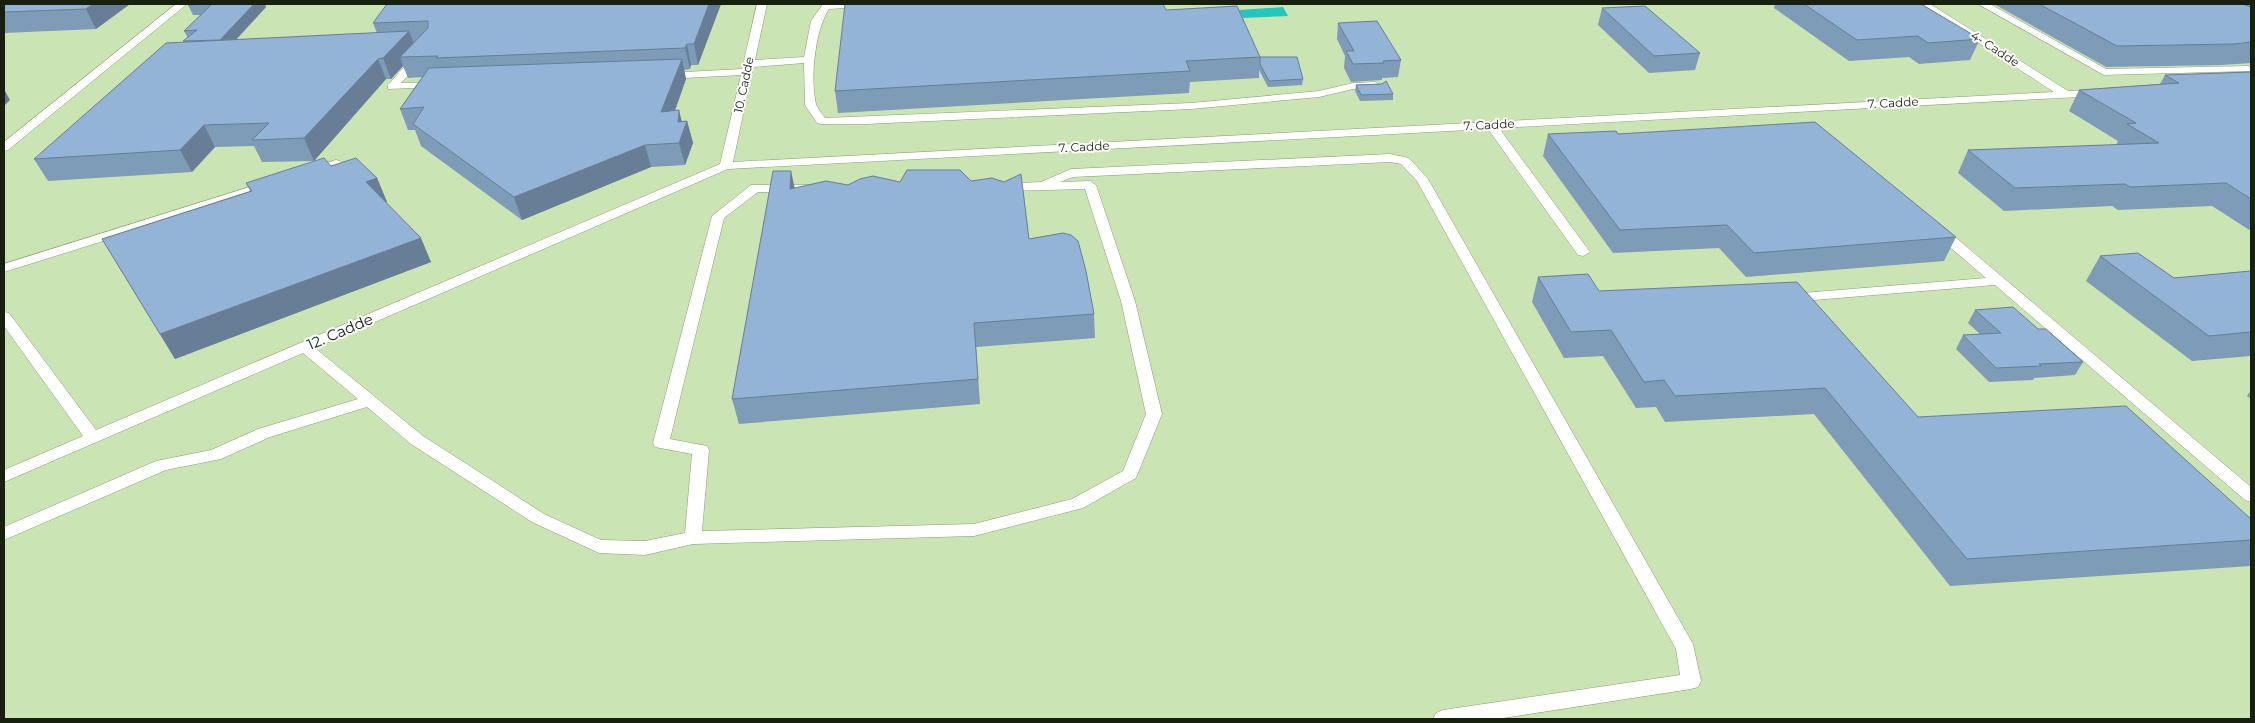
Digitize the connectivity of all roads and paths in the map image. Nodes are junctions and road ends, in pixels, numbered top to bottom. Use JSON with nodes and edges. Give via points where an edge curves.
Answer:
{"nodes":[{"id":1,"x":182,"y":4,"type":"edge"},
{"id":2,"x":762,"y":4,"type":"edge"},
{"id":3,"x":862,"y":4,"type":"edge"},
{"id":4,"x":1924,"y":4,"type":"edge"},
{"id":5,"x":1983,"y":4,"type":"edge"},
{"id":6,"x":424,"y":52,"type":"edge"},
{"id":7,"x":809,"y":60,"type":"junction"},
{"id":8,"x":748,"y":68,"type":"junction"},
{"id":9,"x":2250,"y":69,"type":"edge"},
{"id":10,"x":658,"y":76,"type":"edge"},
{"id":11,"x":452,"y":84,"type":"edge"},
{"id":12,"x":1380,"y":85,"type":"edge"},
{"id":13,"x":2113,"y":93,"type":"edge"},
{"id":14,"x":2065,"y":94,"type":"junction"},
{"id":15,"x":1795,"y":109,"type":"junction"},
{"id":16,"x":1810,"y":122,"type":"edge"},
{"id":17,"x":1491,"y":125,"type":"junction"},
{"id":18,"x":4,"y":148,"type":"edge"},
{"id":19,"x":336,"y":164,"type":"edge"},
{"id":20,"x":726,"y":166,"type":"junction"},
{"id":21,"x":298,"y":176,"type":"edge"},
{"id":22,"x":279,"y":182,"type":"edge"},
{"id":23,"x":990,"y":187,"type":"edge"},
{"id":24,"x":1039,"y":187,"type":"junction"},
{"id":25,"x":833,"y":188,"type":"edge"},
{"id":26,"x":1923,"y":217,"type":"edge"},
{"id":27,"x":1583,"y":252,"type":"dead end"},
{"id":28,"x":4,"y":268,"type":"edge"},
{"id":29,"x":1998,"y":281,"type":"junction"},
{"id":30,"x":1772,"y":299,"type":"edge"},
{"id":31,"x":4,"y":316,"type":"edge"},
{"id":32,"x":305,"y":347,"type":"junction"},
{"id":33,"x":370,"y":401,"type":"junction"},
{"id":34,"x":93,"y":438,"type":"junction"},
{"id":35,"x":4,"y":476,"type":"edge"},
{"id":36,"x":2251,"y":496,"type":"edge"},
{"id":37,"x":4,"y":534,"type":"edge"},
{"id":38,"x":693,"y":538,"type":"junction"},
{"id":39,"x":1443,"y":719,"type":"edge"}],
"edges":[{"from":1,"to":18,"type":"lane"},
{"from":2,"to":8,"type":"lane","name":"10. Cadde"},
{"from":3,"to":7,"type":"lane","via":[[826,6],[816,21]]},
{"from":4,"to":14,"type":"lane","name":"4- Cadde"},
{"from":5,"to":9,"type":"lane","via":[[2104,72]]},
{"from":6,"to":11,"type":"lane","via":[[392,87]]},
{"from":7,"to":8,"type":"lane"},
{"from":7,"to":12,"type":"lane","via":[[812,105],[821,121],[1191,106]]},
{"from":8,"to":10,"type":"lane"},
{"from":8,"to":20,"type":"lane","name":"10. Cadde"},
{"from":13,"to":14,"type":"lane","name":"7. Cadde"},
{"from":14,"to":15,"type":"lane","name":"7. Cadde"},
{"from":15,"to":16,"type":"lane"},
{"from":15,"to":17,"type":"lane","name":"7. Cadde"},
{"from":17,"to":20,"type":"lane","name":"7. Cadde"},
{"from":17,"to":27,"type":"lane"},
{"from":19,"to":21,"type":"lane"},
{"from":20,"to":32,"type":"lane","name":"12. Cadde"},
{"from":22,"to":28,"type":"lane"},
{"from":23,"to":24,"type":"lane"},
{"from":24,"to":38,"type":"lane","via":[[1090,185],[1128,301],[1154,414],[1130,474],[1077,504],[974,530]]},
{"from":24,"to":39,"type":"lane","via":[[1071,173],[1390,158],[1405,161],[1422,179],[1686,649],[1691,681]]},
{"from":25,"to":38,"type":"lane","via":[[755,188],[718,216],[661,443],[701,450]]},
{"from":26,"to":29,"type":"lane"},
{"from":29,"to":30,"type":"lane"},
{"from":29,"to":36,"type":"lane"},
{"from":31,"to":34,"type":"lane"},
{"from":32,"to":33,"type":"lane"},
{"from":32,"to":34,"type":"lane","name":"12. Cadde"},
{"from":33,"to":37,"type":"lane","via":[[264,433],[215,455],[162,465]]},
{"from":33,"to":38,"type":"lane","via":[[417,440],[538,518],[598,546],[645,548]]},
{"from":34,"to":35,"type":"lane","name":"12. Cadde"}]}
